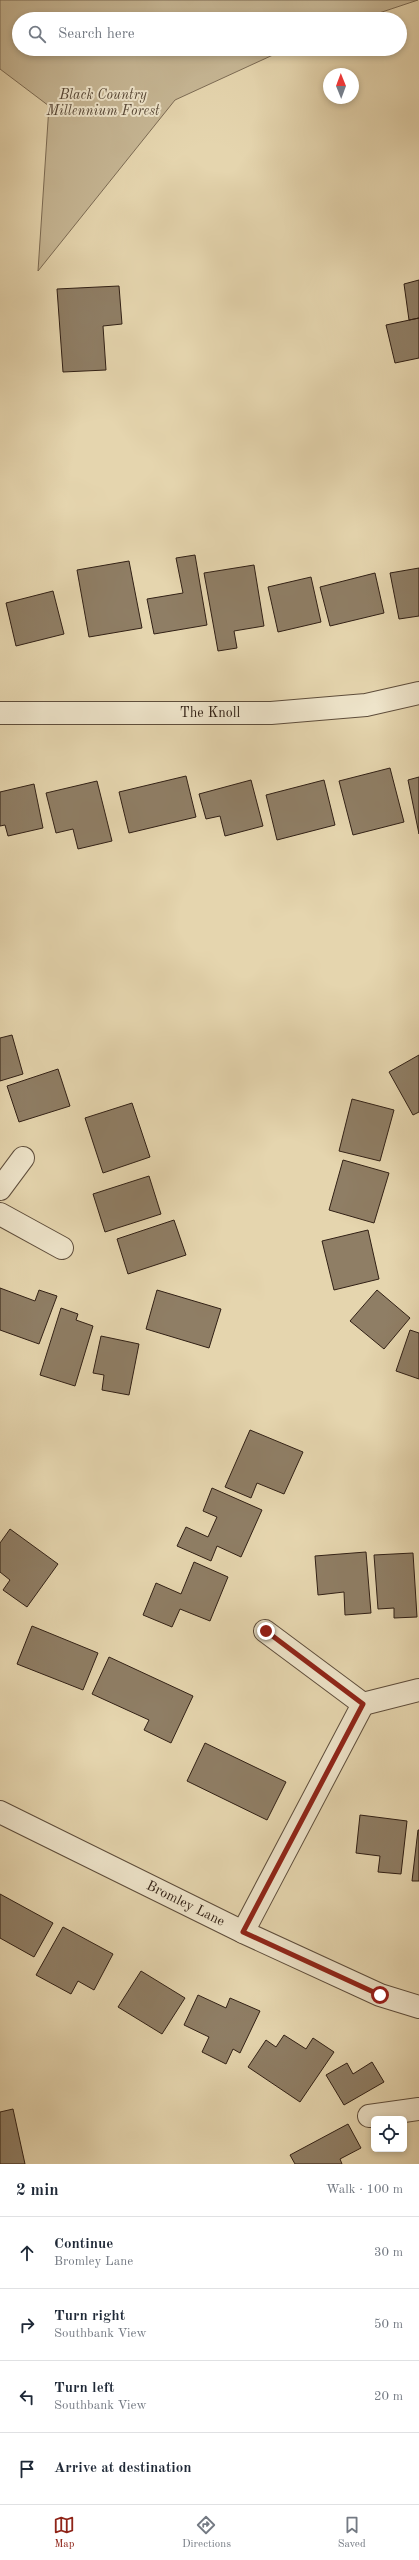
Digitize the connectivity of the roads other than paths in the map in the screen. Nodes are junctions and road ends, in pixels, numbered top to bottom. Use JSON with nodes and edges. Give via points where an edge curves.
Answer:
{"nodes":[{"id":1,"x":419,"y":693,"type":"edge"},
{"id":2,"x":0,"y":713,"type":"edge"},
{"id":3,"x":23,"y":1158,"type":"dead end"},
{"id":4,"x":0,"y":1189,"type":"edge"},
{"id":5,"x":0,"y":1214,"type":"edge"},
{"id":6,"x":62,"y":1248,"type":"dead end"},
{"id":7,"x":266,"y":1631,"type":"dead end"},
{"id":8,"x":419,"y":1690,"type":"edge"},
{"id":9,"x":363,"y":1704,"type":"junction"},
{"id":10,"x":0,"y":1812,"type":"edge"},
{"id":11,"x":243,"y":1932,"type":"junction"},
{"id":12,"x":419,"y":2007,"type":"edge"},
{"id":13,"x":419,"y":2108,"type":"edge"},
{"id":14,"x":369,"y":2116,"type":"dead end"}],
"edges":[{"from":1,"to":2,"type":"street","name":"The Knoll","via":[[366,705],[271,713]]},
{"from":3,"to":4,"type":"street"},
{"from":5,"to":6,"type":"street"},
{"from":7,"to":9,"type":"street"},
{"from":8,"to":9,"type":"street"},
{"from":9,"to":11,"type":"street"},
{"from":10,"to":11,"type":"street","name":"Bromley Lane"},
{"from":11,"to":12,"type":"street","name":"Bromley Lane","via":[[380,1995]]},
{"from":13,"to":14,"type":"street"}]}
